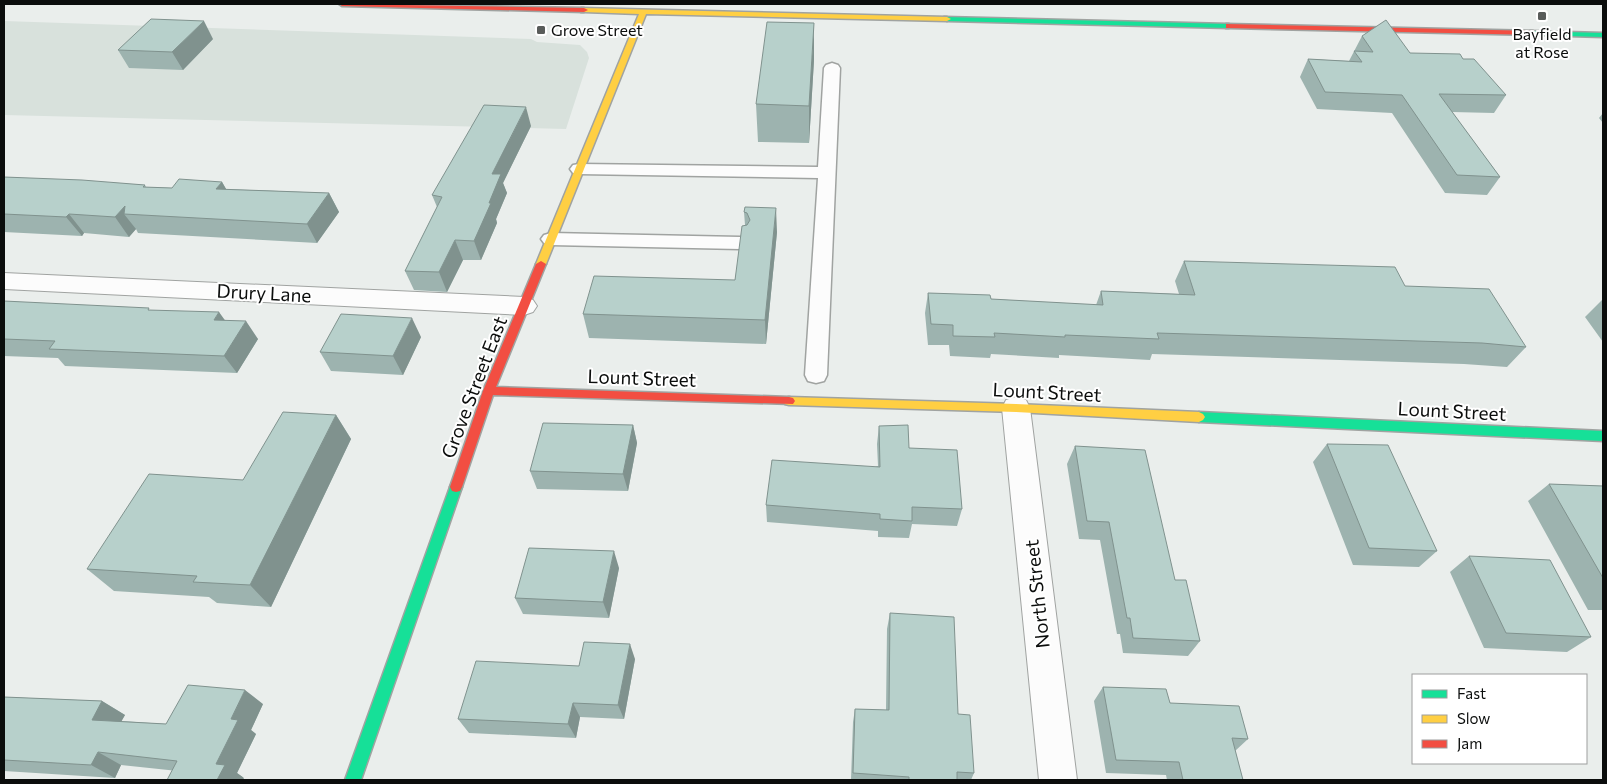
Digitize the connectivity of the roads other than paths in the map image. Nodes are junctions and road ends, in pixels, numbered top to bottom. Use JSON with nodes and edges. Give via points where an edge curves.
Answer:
{"nodes":[{"id":1,"x":342,"y":4,"type":"edge"},
{"id":2,"x":644,"y":8,"type":"edge"},
{"id":3,"x":1603,"y":35,"type":"edge"},
{"id":4,"x":832,"y":68,"type":"dead end"},
{"id":5,"x":579,"y":169,"type":"junction"},
{"id":6,"x":827,"y":173,"type":"junction"},
{"id":7,"x":552,"y":239,"type":"junction"},
{"id":8,"x":740,"y":243,"type":"edge"},
{"id":9,"x":4,"y":280,"type":"edge"},
{"id":10,"x":524,"y":306,"type":"junction"},
{"id":11,"x":816,"y":375,"type":"dead end"},
{"id":12,"x":489,"y":391,"type":"junction"},
{"id":13,"x":1016,"y":408,"type":"junction"},
{"id":14,"x":1603,"y":436,"type":"edge"},
{"id":15,"x":353,"y":780,"type":"edge"},
{"id":16,"x":1058,"y":780,"type":"edge"}],
"edges":[{"from":1,"to":2,"type":"street"},
{"from":2,"to":3,"type":"street"},
{"from":2,"to":5,"type":"street","name":"Grove Street East"},
{"from":4,"to":6,"type":"lane"},
{"from":5,"to":6,"type":"lane"},
{"from":5,"to":7,"type":"street","name":"Grove Street East"},
{"from":6,"to":11,"type":"lane"},
{"from":7,"to":8,"type":"lane"},
{"from":7,"to":10,"type":"street","name":"Grove Street East"},
{"from":9,"to":10,"type":"street","name":"Drury Lane"},
{"from":10,"to":12,"type":"street","name":"Grove Street East"},
{"from":12,"to":13,"type":"street","name":"Lount Street"},
{"from":12,"to":15,"type":"street","name":"Grove Street East"},
{"from":13,"to":14,"type":"street","name":"Lount Street"},
{"from":13,"to":16,"type":"street","name":"North Street"}]}
